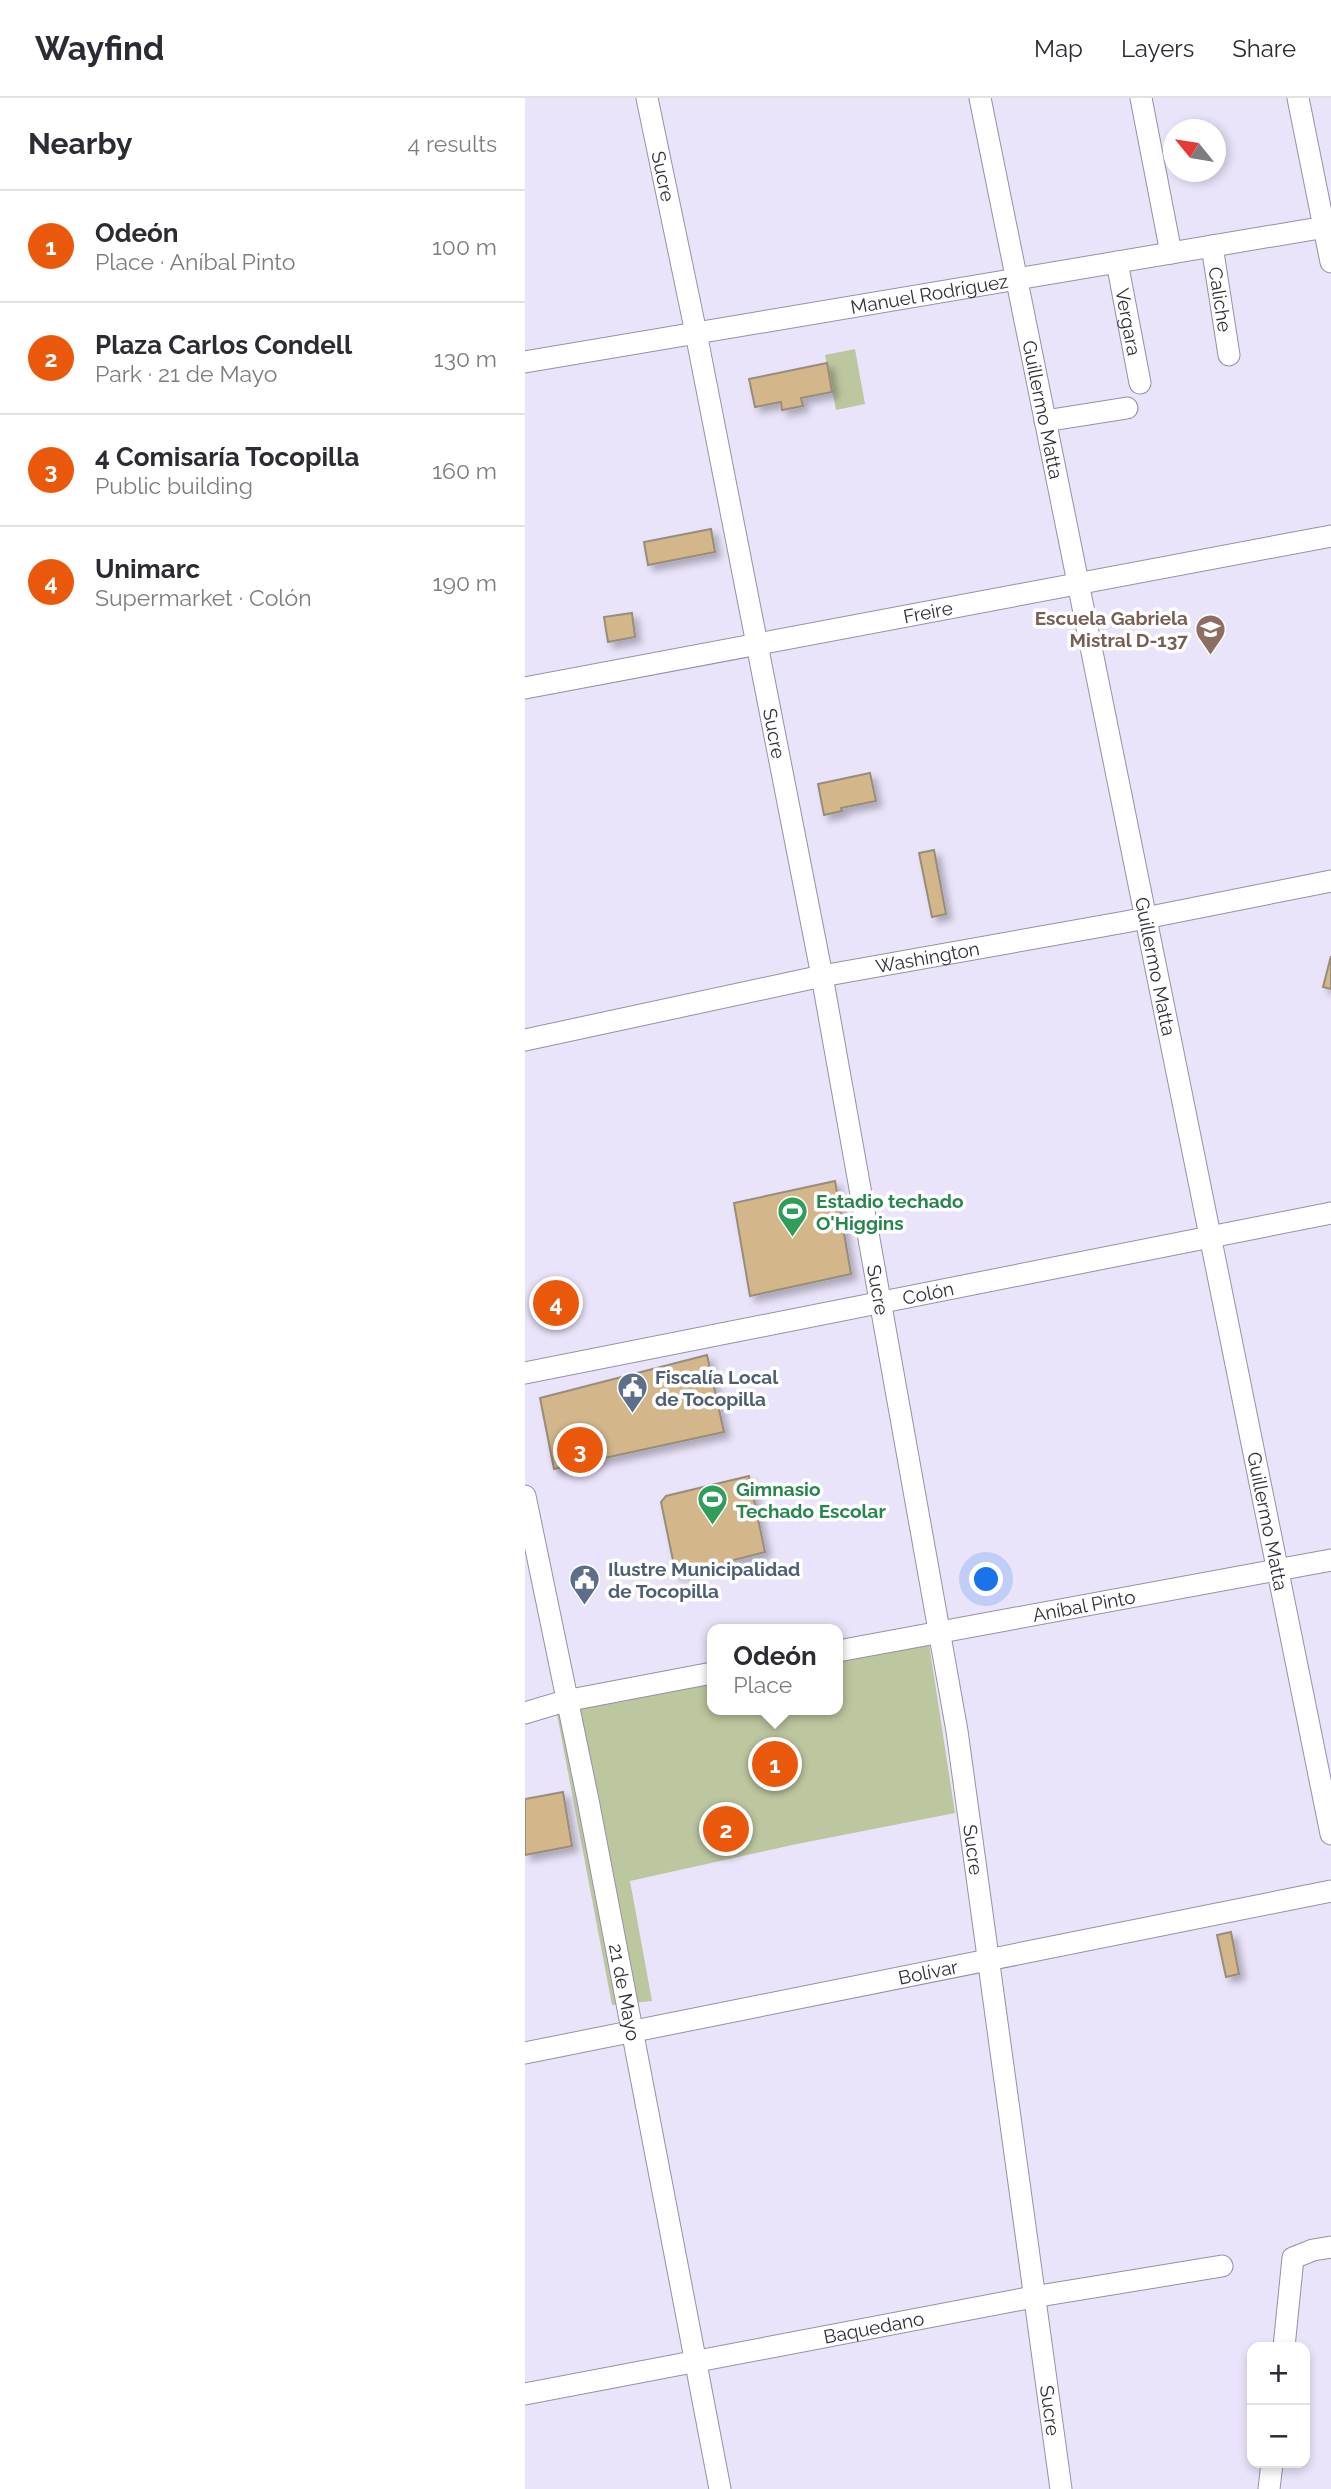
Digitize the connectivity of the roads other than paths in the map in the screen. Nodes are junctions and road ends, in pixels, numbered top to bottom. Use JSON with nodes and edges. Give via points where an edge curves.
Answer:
{"nodes":[{"id":1,"x":647,"y":98,"type":"edge"},
{"id":2,"x":980,"y":98,"type":"edge"},
{"id":3,"x":1141,"y":98,"type":"edge"},
{"id":4,"x":1298,"y":98,"type":"edge"},
{"id":5,"x":1327,"y":226,"type":"edge"},
{"id":6,"x":1212,"y":246,"type":"junction"},
{"id":7,"x":1171,"y":253,"type":"junction"},
{"id":8,"x":1117,"y":262,"type":"junction"},
{"id":9,"x":1331,"y":262,"type":"edge"},
{"id":10,"x":1017,"y":279,"type":"junction"},
{"id":11,"x":696,"y":333,"type":"junction"},
{"id":12,"x":1229,"y":355,"type":"dead end"},
{"id":13,"x":525,"y":362,"type":"edge"},
{"id":14,"x":1140,"y":383,"type":"dead end"},
{"id":15,"x":1128,"y":408,"type":"dead end"},
{"id":16,"x":1045,"y":421,"type":"junction"},
{"id":17,"x":1331,"y":536,"type":"edge"},
{"id":18,"x":1078,"y":584,"type":"junction"},
{"id":19,"x":757,"y":645,"type":"junction"},
{"id":20,"x":525,"y":688,"type":"edge"},
{"id":21,"x":1331,"y":881,"type":"edge"},
{"id":22,"x":1146,"y":918,"type":"junction"},
{"id":23,"x":821,"y":976,"type":"junction"},
{"id":24,"x":525,"y":1040,"type":"edge"},
{"id":25,"x":1331,"y":1213,"type":"edge"},
{"id":26,"x":1210,"y":1236,"type":"junction"},
{"id":27,"x":881,"y":1302,"type":"junction"},
{"id":28,"x":525,"y":1373,"type":"edge"},
{"id":29,"x":525,"y":1496,"type":"edge"},
{"id":30,"x":1331,"y":1560,"type":"edge"},
{"id":31,"x":1278,"y":1570,"type":"junction"},
{"id":32,"x":940,"y":1632,"type":"junction"},
{"id":33,"x":843,"y":1650,"type":"edge"},
{"id":34,"x":707,"y":1675,"type":"edge"},
{"id":35,"x":565,"y":1701,"type":"junction"},
{"id":36,"x":525,"y":1713,"type":"edge"},
{"id":37,"x":1331,"y":1834,"type":"edge"},
{"id":38,"x":1331,"y":1891,"type":"edge"},
{"id":39,"x":990,"y":1960,"type":"junction"},
{"id":40,"x":632,"y":2031,"type":"junction"},
{"id":41,"x":525,"y":2053,"type":"edge"},
{"id":42,"x":1331,"y":2247,"type":"edge"},
{"id":43,"x":1222,"y":2266,"type":"dead end"},
{"id":44,"x":1034,"y":2297,"type":"junction"},
{"id":45,"x":1285,"y":2342,"type":"edge"},
{"id":46,"x":695,"y":2361,"type":"junction"},
{"id":47,"x":525,"y":2394,"type":"edge"},
{"id":48,"x":1271,"y":2468,"type":"edge"},
{"id":49,"x":720,"y":2489,"type":"edge"},
{"id":50,"x":1061,"y":2489,"type":"edge"},
{"id":51,"x":1269,"y":2489,"type":"edge"}],
"edges":[{"from":1,"to":11,"type":"street","name":"Sucre"},
{"from":2,"to":10,"type":"street","name":"Guillermo Matta"},
{"from":3,"to":7,"type":"street"},
{"from":4,"to":5,"type":"street"},
{"from":5,"to":6,"type":"street","name":"Manuel Rodríguez"},
{"from":5,"to":9,"type":"street"},
{"from":6,"to":7,"type":"street","name":"Manuel Rodríguez"},
{"from":6,"to":12,"type":"street","name":"Caliche"},
{"from":7,"to":8,"type":"street","name":"Manuel Rodríguez"},
{"from":8,"to":10,"type":"street","name":"Manuel Rodríguez"},
{"from":8,"to":14,"type":"street","name":"Vergara"},
{"from":10,"to":11,"type":"street","name":"Manuel Rodríguez"},
{"from":10,"to":16,"type":"street","name":"Guillermo Matta"},
{"from":11,"to":13,"type":"street","name":"Manuel Rodríguez"},
{"from":11,"to":19,"type":"street","name":"Sucre"},
{"from":15,"to":16,"type":"street"},
{"from":16,"to":18,"type":"street","name":"Guillermo Matta"},
{"from":17,"to":18,"type":"street","name":"Freire"},
{"from":18,"to":19,"type":"street","name":"Freire"},
{"from":18,"to":22,"type":"street","name":"Guillermo Matta"},
{"from":19,"to":20,"type":"street","name":"Freire"},
{"from":19,"to":23,"type":"street","name":"Sucre"},
{"from":21,"to":22,"type":"street","name":"Washington"},
{"from":22,"to":23,"type":"street","name":"Washington"},
{"from":22,"to":26,"type":"street","name":"Guillermo Matta"},
{"from":23,"to":24,"type":"street","name":"Washington"},
{"from":23,"to":27,"type":"street","name":"Sucre"},
{"from":25,"to":26,"type":"street","name":"Colón"},
{"from":26,"to":27,"type":"street","name":"Colón"},
{"from":26,"to":31,"type":"street","name":"Guillermo Matta"},
{"from":27,"to":28,"type":"street","name":"Colón"},
{"from":27,"to":32,"type":"street","name":"Sucre"},
{"from":29,"to":35,"type":"street","name":"21 de Mayo"},
{"from":30,"to":31,"type":"street","name":"Aníbal Pinto"},
{"from":31,"to":32,"type":"street","name":"Aníbal Pinto"},
{"from":31,"to":37,"type":"street","name":"Guillermo Matta"},
{"from":32,"to":33,"type":"street","name":"Aníbal Pinto"},
{"from":32,"to":39,"type":"street","name":"Sucre"},
{"from":34,"to":35,"type":"street"},
{"from":35,"to":36,"type":"street"},
{"from":35,"to":40,"type":"street","name":"21 de Mayo"},
{"from":38,"to":39,"type":"street","name":"Bolívar"},
{"from":39,"to":40,"type":"street","name":"Bolívar"},
{"from":39,"to":44,"type":"street","name":"Sucre"},
{"from":40,"to":41,"type":"street","name":"Bolívar"},
{"from":40,"to":46,"type":"street","name":"21 de Mayo"},
{"from":42,"to":45,"type":"street","via":[[1293,2258]]},
{"from":43,"to":44,"type":"street","name":"Baquedano"},
{"from":44,"to":46,"type":"street","name":"Baquedano"},
{"from":44,"to":50,"type":"street","name":"Sucre"},
{"from":46,"to":47,"type":"street","name":"Baquedano"},
{"from":46,"to":49,"type":"street","name":"21 de Mayo"},
{"from":48,"to":51,"type":"street"}]}
